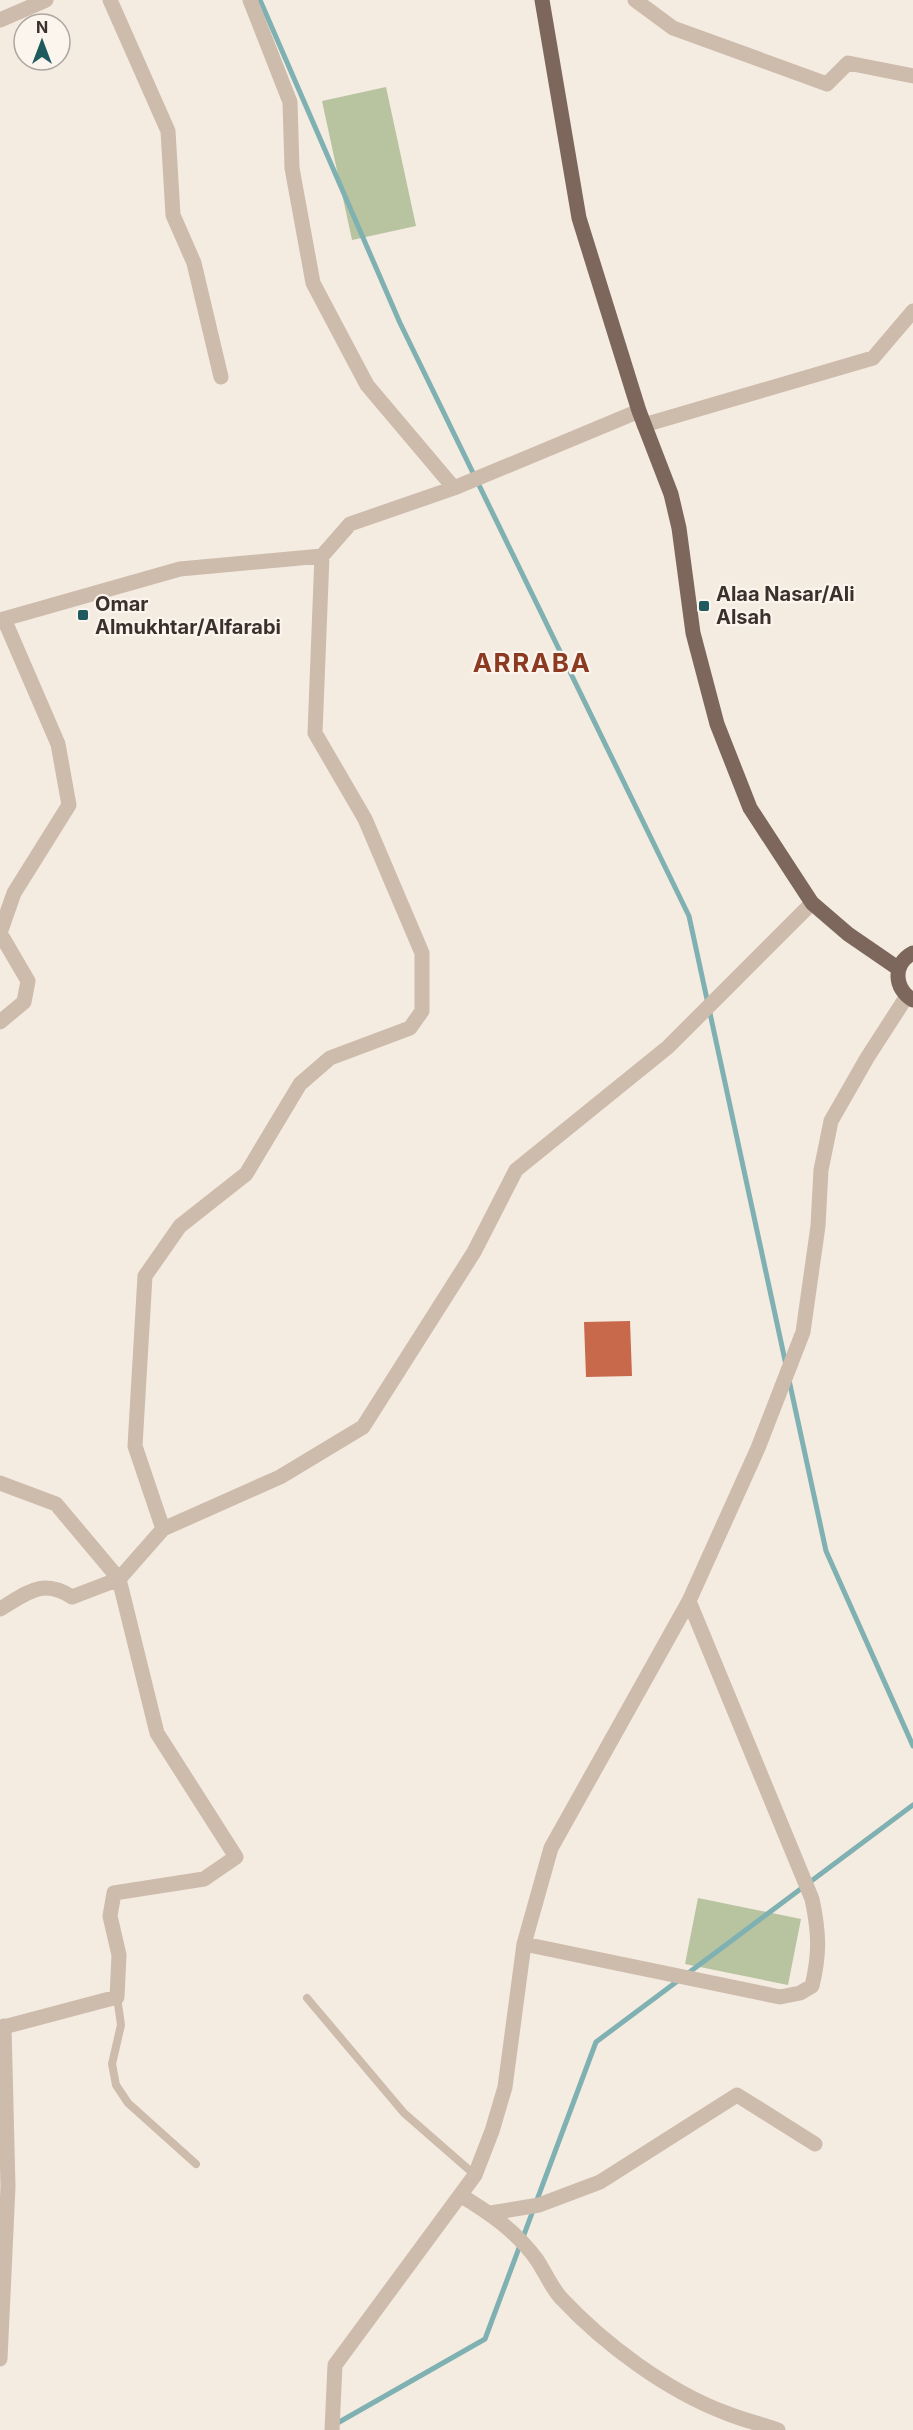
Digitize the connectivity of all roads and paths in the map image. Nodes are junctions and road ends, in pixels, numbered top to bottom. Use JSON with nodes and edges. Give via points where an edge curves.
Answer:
{"nodes":[{"id":1,"x":46,"y":0,"type":"edge"},
{"id":2,"x":110,"y":0,"type":"edge"},
{"id":3,"x":250,"y":0,"type":"edge"},
{"id":4,"x":542,"y":0,"type":"edge"},
{"id":5,"x":635,"y":0,"type":"edge"},
{"id":6,"x":0,"y":20,"type":"edge"},
{"id":7,"x":913,"y":76,"type":"edge"},
{"id":8,"x":913,"y":311,"type":"edge"},
{"id":9,"x":221,"y":377,"type":"dead end"},
{"id":10,"x":642,"y":418,"type":"junction"},
{"id":11,"x":454,"y":488,"type":"junction"},
{"id":12,"x":322,"y":556,"type":"junction"},
{"id":13,"x":2,"y":620,"type":"edge"},
{"id":14,"x":812,"y":903,"type":"junction"},
{"id":15,"x":913,"y":953,"type":"edge"},
{"id":16,"x":899,"y":969,"type":"junction"},
{"id":17,"x":910,"y":998,"type":"edge"},
{"id":18,"x":0,"y":1022,"type":"edge"},
{"id":19,"x":0,"y":1483,"type":"edge"},
{"id":20,"x":163,"y":1529,"type":"junction"},
{"id":21,"x":118,"y":1579,"type":"junction"},
{"id":22,"x":689,"y":1601,"type":"junction"},
{"id":23,"x":0,"y":1609,"type":"edge"},
{"id":24,"x":524,"y":1944,"type":"junction"},
{"id":25,"x":117,"y":1997,"type":"junction"},
{"id":26,"x":307,"y":1998,"type":"dead end"},
{"id":27,"x":2,"y":2027,"type":"edge"},
{"id":28,"x":815,"y":2144,"type":"dead end"},
{"id":29,"x":196,"y":2164,"type":"dead end"},
{"id":30,"x":475,"y":2175,"type":"junction"},
{"id":31,"x":460,"y":2195,"type":"junction"},
{"id":32,"x":491,"y":2213,"type":"junction"},
{"id":33,"x":0,"y":2359,"type":"edge"},
{"id":34,"x":332,"y":2430,"type":"edge"},
{"id":35,"x":778,"y":2430,"type":"edge"}],
"edges":[{"from":1,"to":6,"type":"street"},
{"from":2,"to":9,"type":"street","via":[[168,131],[173,215],[194,263]]},
{"from":3,"to":11,"type":"street","via":[[290,102],[292,168],[313,283],[368,385]]},
{"from":4,"to":10,"type":"main road","via":[[579,218]]},
{"from":5,"to":7,"type":"street","via":[[673,28],[827,84],[848,63]]},
{"from":8,"to":10,"type":"street","via":[[873,358]]},
{"from":10,"to":11,"type":"street"},
{"from":10,"to":14,"type":"main road","via":[[671,494],[693,633],[717,724],[750,808]]},
{"from":11,"to":12,"type":"street","via":[[350,524]]},
{"from":12,"to":13,"type":"street","via":[[180,569]]},
{"from":12,"to":20,"type":"street","via":[[315,733],[365,819],[422,953],[422,1011],[410,1028],[330,1058],[300,1084],[246,1174],[180,1226],[145,1276],[135,1446]]},
{"from":13,"to":18,"type":"street","via":[[57,744],[69,805],[14,893],[0,933],[28,981],[24,1002]]},
{"from":14,"to":16,"type":"main road"},
{"from":14,"to":20,"type":"street","via":[[668,1047],[516,1170],[474,1252],[363,1427],[280,1477]]},
{"from":15,"to":16,"type":"main road"},
{"from":16,"to":17,"type":"main road","via":[[898,984]]},
{"from":17,"to":22,"type":"street","via":[[867,1058],[831,1121],[821,1170],[818,1226],[803,1332],[758,1448]]},
{"from":19,"to":21,"type":"street","via":[[56,1504]]},
{"from":20,"to":21,"type":"street"},
{"from":21,"to":23,"type":"street","via":[[72,1597],[56,1589],[37,1588]]},
{"from":21,"to":25,"type":"street","via":[[157,1733],[236,1857],[204,1879],[114,1893],[110,1916],[118,1955]]},
{"from":22,"to":24,"type":"street","via":[[551,1848]]},
{"from":22,"to":24,"type":"street","via":[[812,1899],[818,1960],[812,1986],[800,1994],[780,1997]]},
{"from":24,"to":30,"type":"street","via":[[505,2087]]},
{"from":25,"to":27,"type":"street"},
{"from":25,"to":29,"type":"lane","via":[[121,2025],[112,2064],[116,2085],[128,2103]]},
{"from":26,"to":30,"type":"lane","via":[[404,2113]]},
{"from":27,"to":33,"type":"street","via":[[8,2187]]},
{"from":28,"to":32,"type":"street","via":[[737,2096],[600,2181],[539,2205]]},
{"from":30,"to":31,"type":"street"},
{"from":31,"to":32,"type":"street"},
{"from":31,"to":34,"type":"street","via":[[335,2365]]},
{"from":32,"to":35,"type":"street","via":[[512,2230],[558,2295],[588,2326],[664,2382],[724,2413]]}]}
